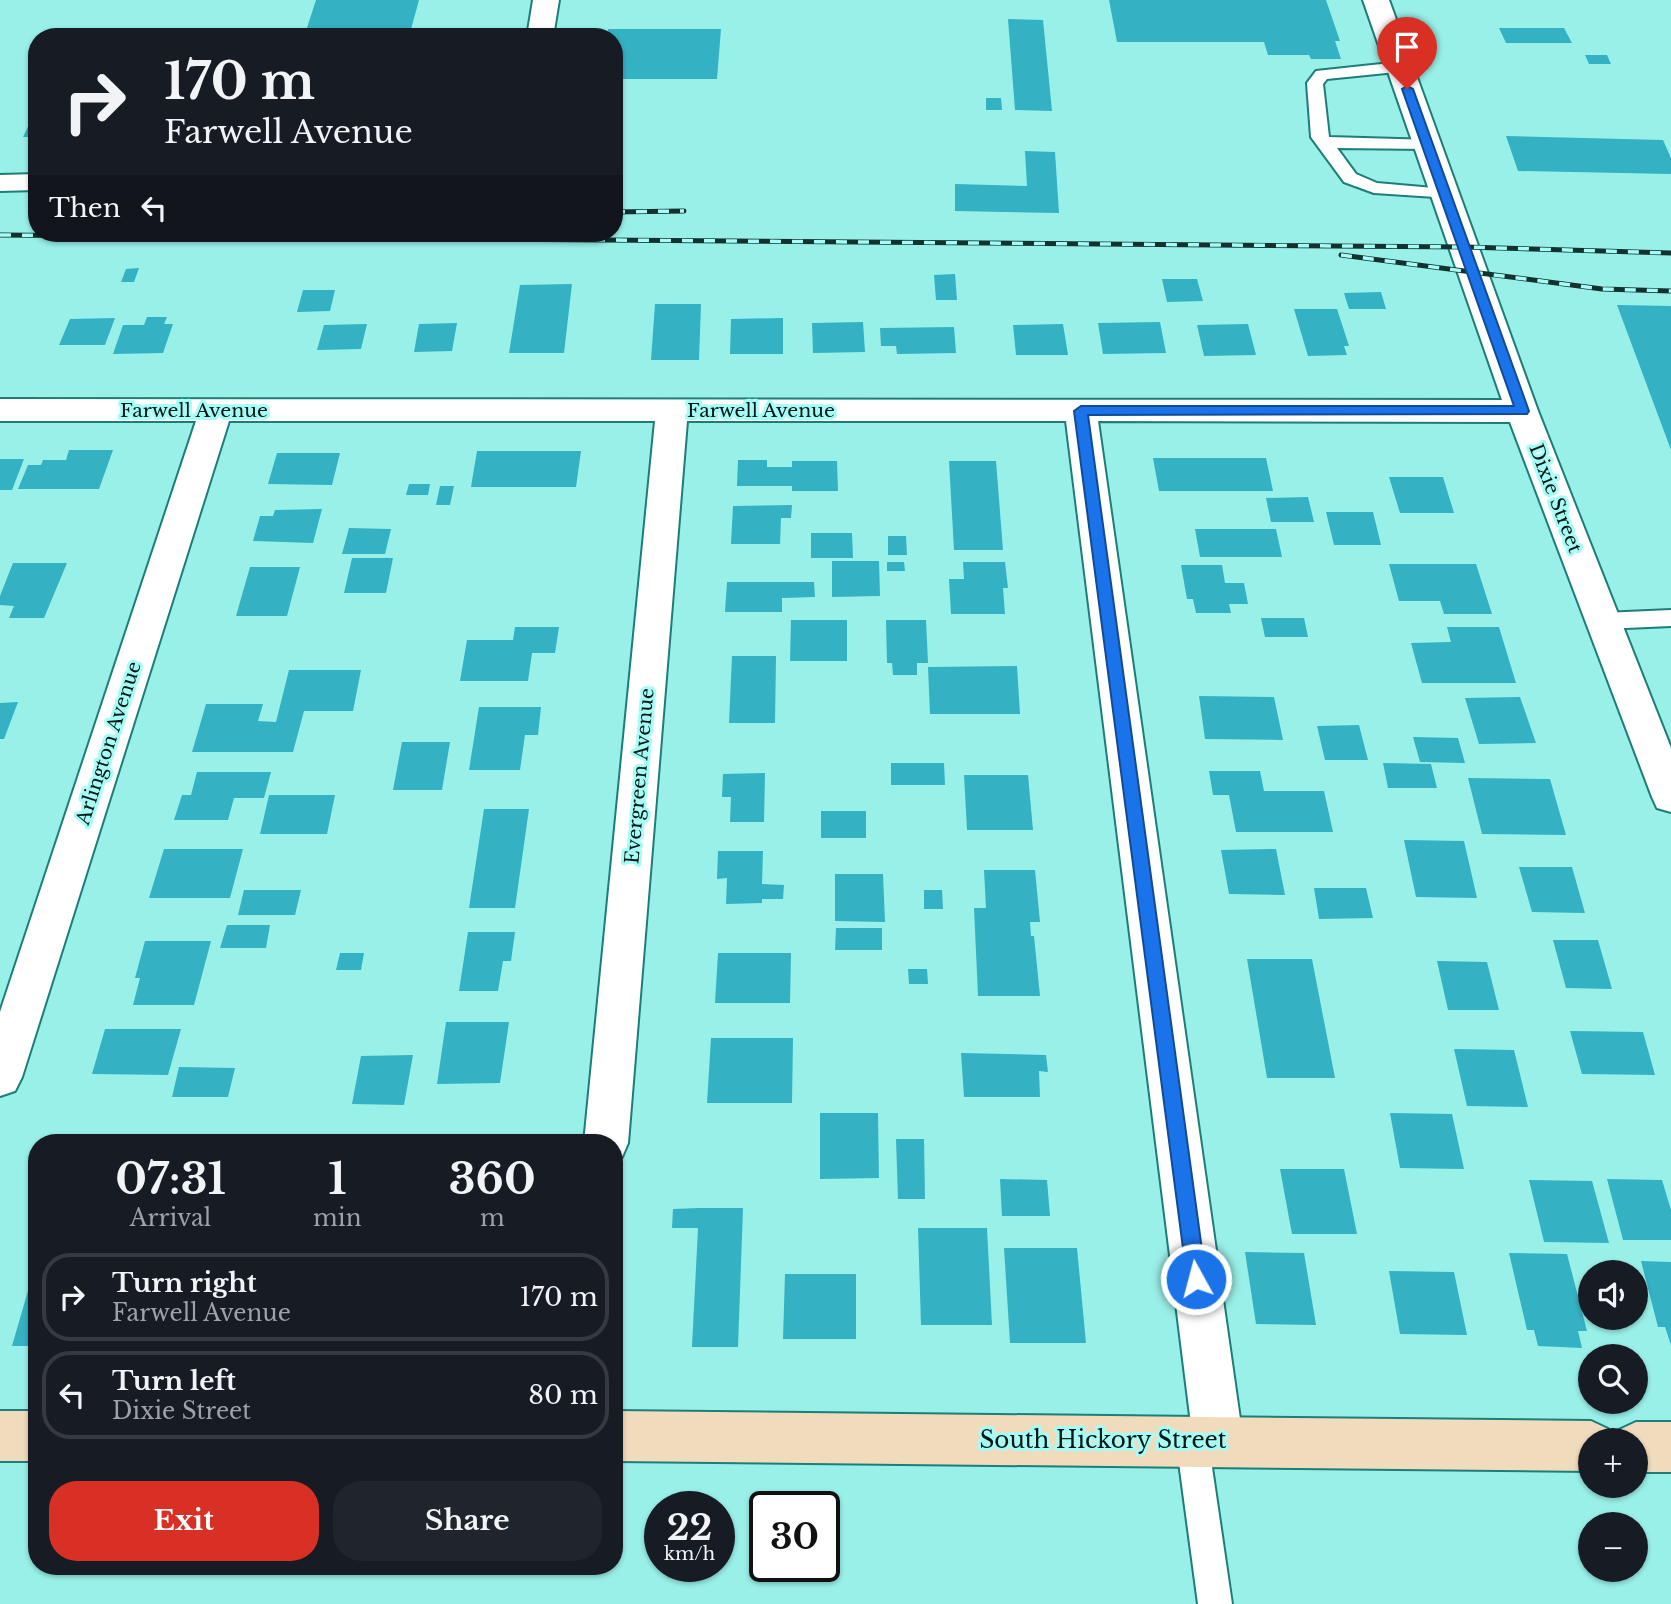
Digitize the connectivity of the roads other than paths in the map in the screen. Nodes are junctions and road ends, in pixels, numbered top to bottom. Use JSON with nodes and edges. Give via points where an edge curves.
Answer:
{"nodes":[{"id":1,"x":546,"y":0,"type":"edge"},
{"id":2,"x":1376,"y":0,"type":"edge"},
{"id":3,"x":541,"y":28,"type":"edge"},
{"id":4,"x":1399,"y":67,"type":"junction"},
{"id":5,"x":1325,"y":143,"type":"junction"},
{"id":6,"x":1427,"y":144,"type":"junction"},
{"id":7,"x":28,"y":182,"type":"edge"},
{"id":8,"x":0,"y":183,"type":"edge"},
{"id":9,"x":1445,"y":194,"type":"junction"},
{"id":10,"x":0,"y":410,"type":"edge"},
{"id":11,"x":216,"y":410,"type":"junction"},
{"id":12,"x":672,"y":410,"type":"junction"},
{"id":13,"x":1081,"y":411,"type":"junction"},
{"id":14,"x":1522,"y":411,"type":"junction"},
{"id":15,"x":1671,"y":618,"type":"edge"},
{"id":16,"x":1603,"y":621,"type":"junction"},
{"id":17,"x":1671,"y":797,"type":"edge"},
{"id":18,"x":0,"y":1077,"type":"edge"},
{"id":19,"x":607,"y":1134,"type":"edge"},
{"id":20,"x":0,"y":1436,"type":"edge"},
{"id":21,"x":28,"y":1436,"type":"edge"},
{"id":22,"x":623,"y":1436,"type":"edge"},
{"id":23,"x":1205,"y":1440,"type":"junction"},
{"id":24,"x":1578,"y":1446,"type":"edge"},
{"id":25,"x":1648,"y":1447,"type":"edge"},
{"id":26,"x":1671,"y":1447,"type":"edge"},
{"id":27,"x":1215,"y":1604,"type":"edge"}],
"edges":[{"from":1,"to":3,"type":"street"},
{"from":2,"to":4,"type":"street","name":"Dixie Street"},
{"from":4,"to":5,"type":"lane","via":[[1322,75],[1315,83],[1320,137]]},
{"from":4,"to":6,"type":"street","name":"Dixie Street"},
{"from":5,"to":6,"type":"lane"},
{"from":5,"to":9,"type":"lane","via":[[1350,178],[1374,188]]},
{"from":6,"to":9,"type":"street","name":"Dixie Street"},
{"from":7,"to":8,"type":"street"},
{"from":9,"to":14,"type":"street","name":"Dixie Street"},
{"from":10,"to":11,"type":"street","name":"Farwell Avenue"},
{"from":11,"to":12,"type":"street","name":"Farwell Avenue"},
{"from":11,"to":18,"type":"street","name":"Arlington Avenue"},
{"from":12,"to":13,"type":"street","name":"Farwell Avenue"},
{"from":12,"to":19,"type":"street","name":"Evergreen Avenue"},
{"from":13,"to":14,"type":"street","name":"Farwell Avenue"},
{"from":13,"to":23,"type":"street"},
{"from":14,"to":16,"type":"street","name":"Dixie Street"},
{"from":15,"to":16,"type":"lane"},
{"from":16,"to":17,"type":"street","name":"Dixie Street"},
{"from":20,"to":21,"type":"street"},
{"from":22,"to":23,"type":"street","name":"South Hickory Street"},
{"from":23,"to":24,"type":"street","name":"South Hickory Street"},
{"from":23,"to":27,"type":"lane"},
{"from":25,"to":26,"type":"street"}]}
